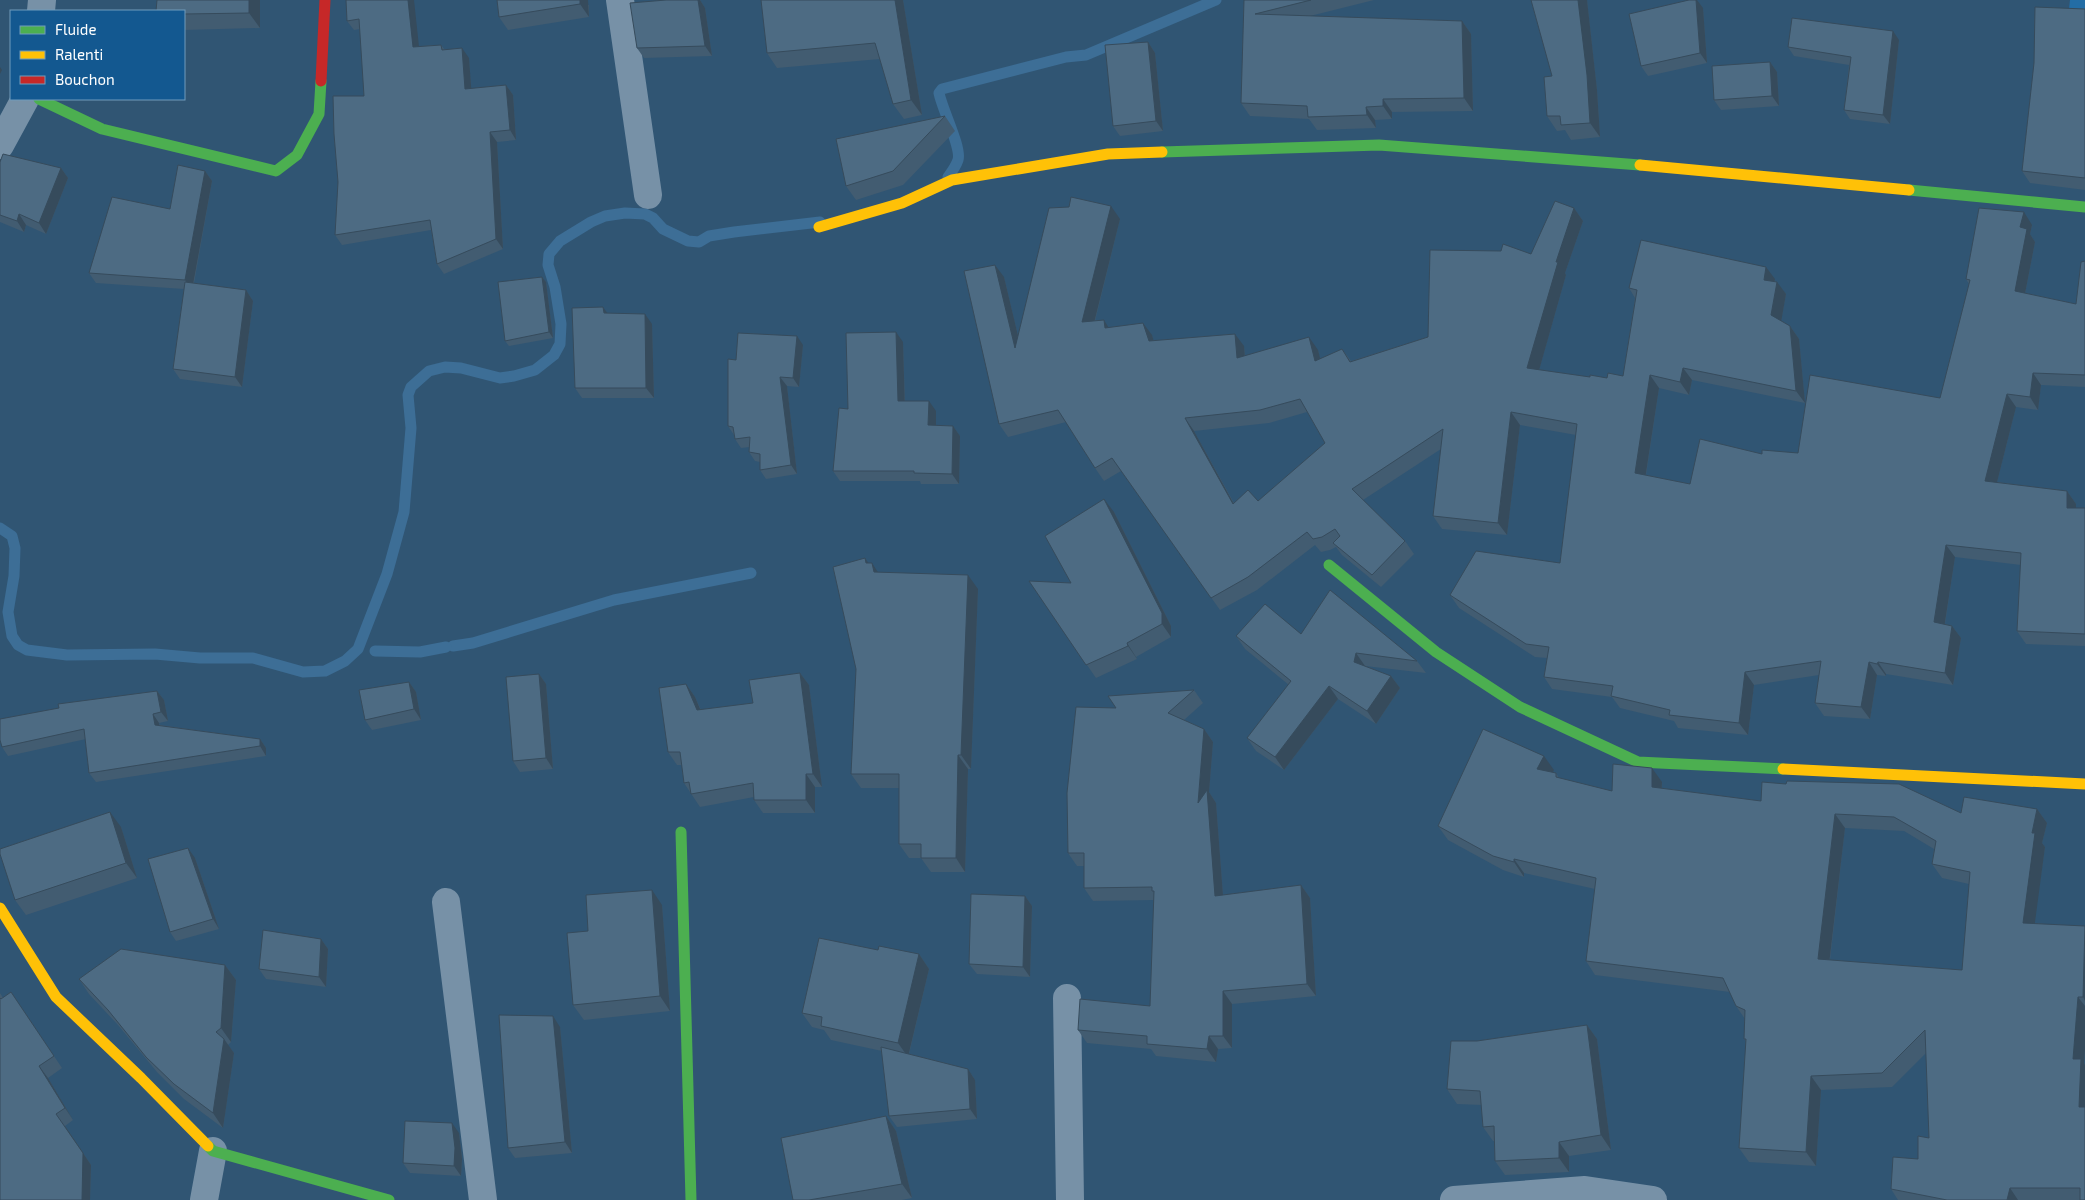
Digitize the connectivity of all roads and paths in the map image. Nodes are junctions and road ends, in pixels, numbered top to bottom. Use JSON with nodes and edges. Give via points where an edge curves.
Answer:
{"nodes":[{"id":1,"x":325,"y":0,"type":"edge"},
{"id":2,"x":620,"y":0,"type":"edge"},
{"id":3,"x":24,"y":100,"type":"edge"},
{"id":4,"x":41,"y":100,"type":"edge"},
{"id":5,"x":0,"y":145,"type":"edge"},
{"id":6,"x":648,"y":195,"type":"dead end"},
{"id":7,"x":2085,"y":207,"type":"edge"},
{"id":8,"x":819,"y":227,"type":"dead end"},
{"id":9,"x":1329,"y":565,"type":"dead end"},
{"id":10,"x":2085,"y":784,"type":"edge"},
{"id":11,"x":680,"y":832,"type":"dead end"},
{"id":12,"x":446,"y":902,"type":"dead end"},
{"id":13,"x":0,"y":908,"type":"edge"},
{"id":14,"x":1067,"y":998,"type":"dead end"},
{"id":15,"x":213,"y":1151,"type":"junction"},
{"id":16,"x":204,"y":1200,"type":"edge"},
{"id":17,"x":389,"y":1200,"type":"edge"},
{"id":18,"x":483,"y":1200,"type":"edge"},
{"id":19,"x":691,"y":1200,"type":"edge"},
{"id":20,"x":1070,"y":1200,"type":"edge"},
{"id":21,"x":1454,"y":1200,"type":"edge"},
{"id":22,"x":1653,"y":1200,"type":"edge"}],
"edges":[{"from":1,"to":4,"type":"street","via":[[319,114],[298,155],[276,171],[102,129]]},
{"from":2,"to":6,"type":"street"},
{"from":3,"to":5,"type":"street"},
{"from":7,"to":8,"type":"street","via":[[1577,159],[1379,145],[1108,154],[952,180],[902,203]]},
{"from":9,"to":10,"type":"street","via":[[1436,652],[1520,707],[1638,762]]},
{"from":11,"to":19,"type":"street"},
{"from":12,"to":18,"type":"street"},
{"from":13,"to":15,"type":"street","via":[[56,997]]},
{"from":14,"to":20,"type":"street"},
{"from":15,"to":16,"type":"street"},
{"from":15,"to":17,"type":"street"},
{"from":21,"to":22,"type":"street","via":[[1585,1190]]}]}
